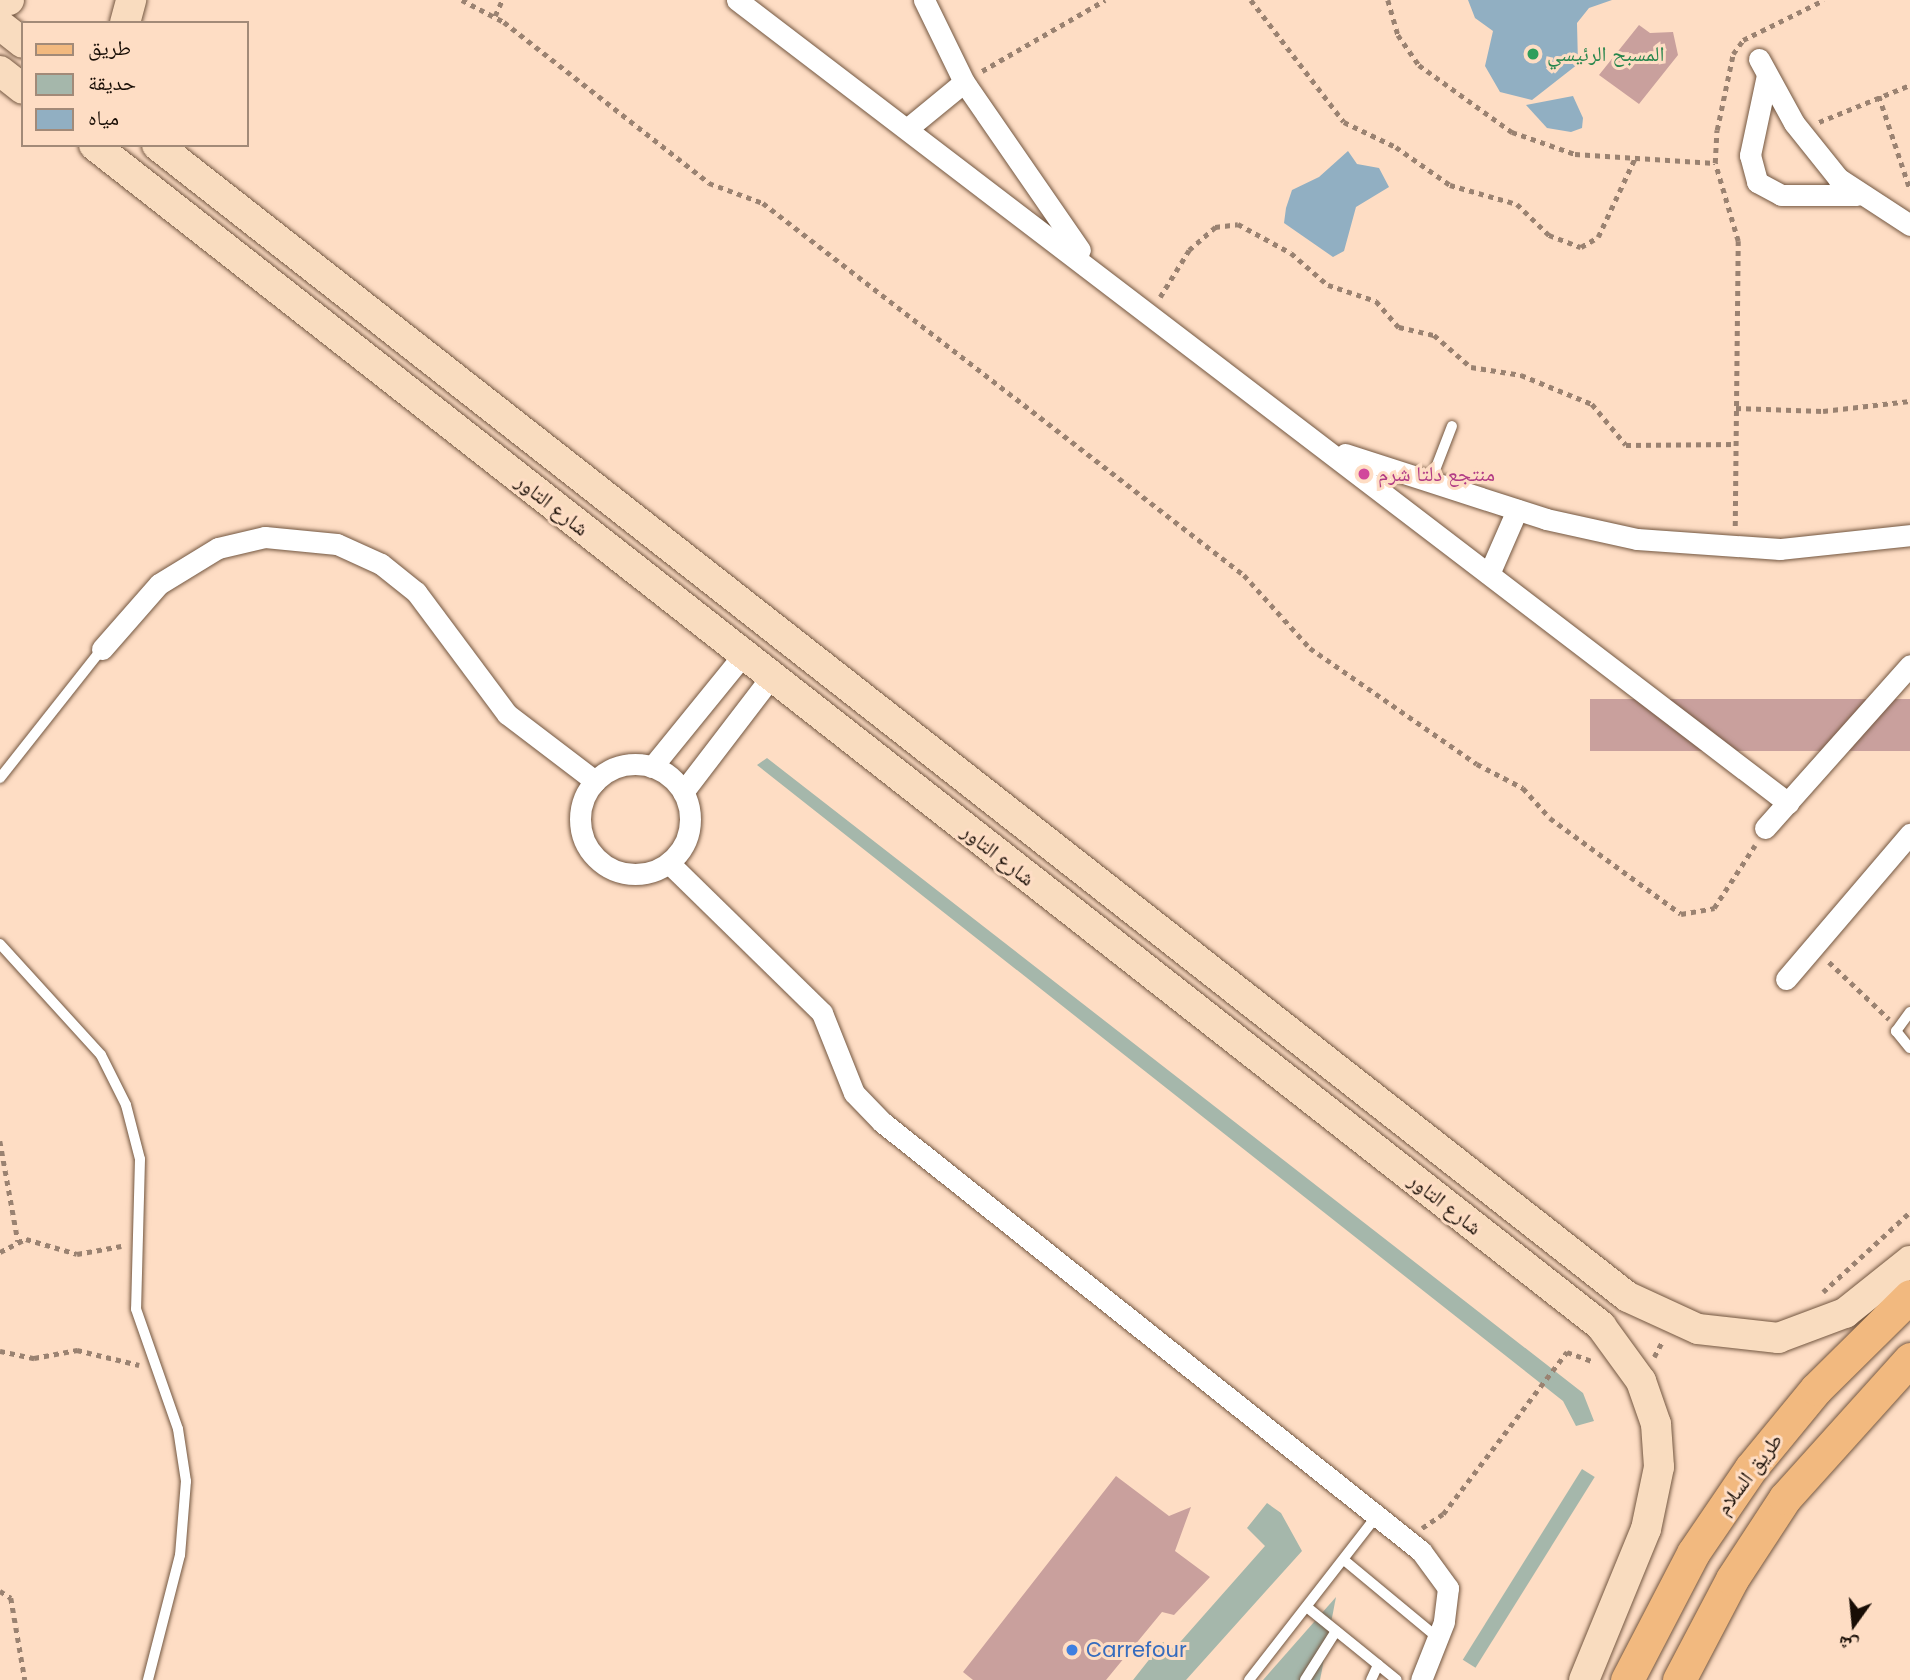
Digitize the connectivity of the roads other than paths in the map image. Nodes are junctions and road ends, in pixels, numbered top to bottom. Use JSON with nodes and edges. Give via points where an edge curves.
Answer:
{"nodes":[{"id":1,"x":9,"y":0,"type":"edge"},
{"id":2,"x":131,"y":0,"type":"edge"},
{"id":3,"x":737,"y":0,"type":"edge"},
{"id":4,"x":924,"y":0,"type":"edge"},
{"id":5,"x":0,"y":1,"type":"edge"},
{"id":6,"x":126,"y":21,"type":"edge"},
{"id":7,"x":0,"y":25,"type":"edge"},
{"id":8,"x":21,"y":41,"type":"edge"},
{"id":9,"x":0,"y":71,"type":"edge"},
{"id":10,"x":964,"y":82,"type":"junction"},
{"id":11,"x":21,"y":87,"type":"edge"},
{"id":12,"x":908,"y":128,"type":"junction"},
{"id":13,"x":97,"y":147,"type":"edge"},
{"id":14,"x":160,"y":147,"type":"edge"},
{"id":15,"x":1863,"y":197,"type":"junction"},
{"id":16,"x":1910,"y":225,"type":"edge"},
{"id":17,"x":1094,"y":269,"type":"junction"},
{"id":18,"x":508,"y":421,"type":"junction"},
{"id":19,"x":1452,"y":426,"type":"dead end"},
{"id":20,"x":1330,"y":449,"type":"junction"},
{"id":21,"x":482,"y":450,"type":"junction"},
{"id":22,"x":1430,"y":483,"type":"junction"},
{"id":23,"x":1517,"y":510,"type":"junction"},
{"id":24,"x":1910,"y":535,"type":"edge"},
{"id":25,"x":1489,"y":574,"type":"junction"},
{"id":26,"x":102,"y":649,"type":"joint"},
{"id":27,"x":743,"y":655,"type":"junction"},
{"id":28,"x":1910,"y":665,"type":"edge"},
{"id":29,"x":771,"y":677,"type":"junction"},
{"id":30,"x":652,"y":767,"type":"junction"},
{"id":31,"x":0,"y":778,"type":"edge"},
{"id":32,"x":595,"y":781,"type":"junction"},
{"id":33,"x":683,"y":792,"type":"junction"},
{"id":34,"x":1788,"y":803,"type":"junction"},
{"id":35,"x":1765,"y":828,"type":"road end"},
{"id":36,"x":1910,"y":834,"type":"edge"},
{"id":37,"x":669,"y":863,"type":"junction"},
{"id":38,"x":0,"y":944,"type":"edge"},
{"id":39,"x":1786,"y":979,"type":"dead end"},
{"id":40,"x":1910,"y":1012,"type":"edge"},
{"id":41,"x":1910,"y":1048,"type":"edge"},
{"id":42,"x":1574,"y":1256,"type":"junction"},
{"id":43,"x":1910,"y":1261,"type":"edge"},
{"id":44,"x":1550,"y":1285,"type":"junction"},
{"id":45,"x":1910,"y":1296,"type":"edge"},
{"id":46,"x":1910,"y":1359,"type":"edge"},
{"id":47,"x":1379,"y":1513,"type":"junction"},
{"id":48,"x":1344,"y":1560,"type":"junction"},
{"id":49,"x":1308,"y":1608,"type":"junction"},
{"id":50,"x":1336,"y":1631,"type":"junction"},
{"id":51,"x":1437,"y":1638,"type":"junction"},
{"id":52,"x":1378,"y":1665,"type":"junction"},
{"id":53,"x":148,"y":1680,"type":"edge"},
{"id":54,"x":1249,"y":1680,"type":"edge"},
{"id":55,"x":1305,"y":1680,"type":"edge"},
{"id":56,"x":1371,"y":1680,"type":"edge"},
{"id":57,"x":1397,"y":1680,"type":"edge"},
{"id":58,"x":1421,"y":1680,"type":"edge"},
{"id":59,"x":1584,"y":1680,"type":"edge"},
{"id":60,"x":1627,"y":1680,"type":"edge"},
{"id":61,"x":1679,"y":1680,"type":"edge"}],
"edges":[{"from":1,"to":5,"type":"main road"},
{"from":2,"to":6,"type":"main road"},
{"from":3,"to":12,"type":"street"},
{"from":4,"to":10,"type":"street"},
{"from":7,"to":8,"type":"main road"},
{"from":9,"to":11,"type":"main road"},
{"from":10,"to":12,"type":"street"},
{"from":10,"to":17,"type":"street"},
{"from":12,"to":17,"type":"street"},
{"from":13,"to":21,"type":"main road","name":"شارع التاور"},
{"from":14,"to":18,"type":"main road","name":"شارع التاور"},
{"from":15,"to":15,"type":"street","via":[[1824,191],[1781,195],[1757,182],[1750,155],[1763,67],[1800,131],[1838,178]]},
{"from":15,"to":16,"type":"street"},
{"from":17,"to":20,"type":"street"},
{"from":18,"to":21,"type":"main road"},
{"from":18,"to":42,"type":"main road","name":"شارع التاور"},
{"from":19,"to":22,"type":"lane"},
{"from":20,"to":22,"type":"street"},
{"from":20,"to":25,"type":"street"},
{"from":21,"to":27,"type":"main road","name":"شارع التاور"},
{"from":22,"to":23,"type":"street"},
{"from":23,"to":24,"type":"street","via":[[1637,539],[1735,548],[1831,546]]},
{"from":23,"to":25,"type":"street"},
{"from":25,"to":34,"type":"street"},
{"from":26,"to":31,"type":"lane"},
{"from":26,"to":32,"type":"street","via":[[143,599],[196,558],[265,537],[337,544],[381,564],[416,592],[506,714]]},
{"from":27,"to":29,"type":"main road","name":"شارع التاور"},
{"from":27,"to":30,"type":"street"},
{"from":28,"to":34,"type":"street"},
{"from":29,"to":33,"type":"street"},
{"from":29,"to":44,"type":"main road","name":"شارع التاور"},
{"from":30,"to":32,"type":"street","via":[[621,766]]},
{"from":30,"to":33,"type":"street"},
{"from":32,"to":37,"type":"street","via":[[580,814],[594,856],[635,874]]},
{"from":33,"to":37,"type":"street","via":[[688,835]]},
{"from":34,"to":35,"type":"street"},
{"from":36,"to":39,"type":"street"},
{"from":37,"to":47,"type":"street","via":[[822,1013],[854,1093],[882,1122]]},
{"from":38,"to":53,"type":"lane","via":[[85,1032],[115,1079],[140,1159],[136,1309],[178,1429],[186,1507]]},
{"from":40,"to":41,"type":"lane","via":[[1897,1026]]},
{"from":42,"to":43,"type":"main road","name":"شارع التاور","via":[[1628,1297],[1674,1319],[1754,1339],[1801,1333],[1845,1313]]},
{"from":42,"to":44,"type":"main road"},
{"from":44,"to":59,"type":"main road","name":"شارع التاور","via":[[1617,1343],[1641,1381],[1656,1424],[1657,1488]]},
{"from":45,"to":60,"type":"main road","name":"طريق السلام","via":[[1816,1389],[1751,1468],[1687,1564]]},
{"from":46,"to":61,"type":"main road","name":"طريق السلام","via":[[1785,1498],[1732,1579]]},
{"from":47,"to":48,"type":"lane"},
{"from":47,"to":51,"type":"street","via":[[1408,1539],[1448,1588]]},
{"from":48,"to":49,"type":"lane"},
{"from":48,"to":51,"type":"lane"},
{"from":49,"to":50,"type":"lane"},
{"from":49,"to":54,"type":"lane"},
{"from":50,"to":52,"type":"lane"},
{"from":50,"to":55,"type":"lane"},
{"from":51,"to":58,"type":"street"},
{"from":52,"to":56,"type":"lane"},
{"from":52,"to":57,"type":"lane"}]}
